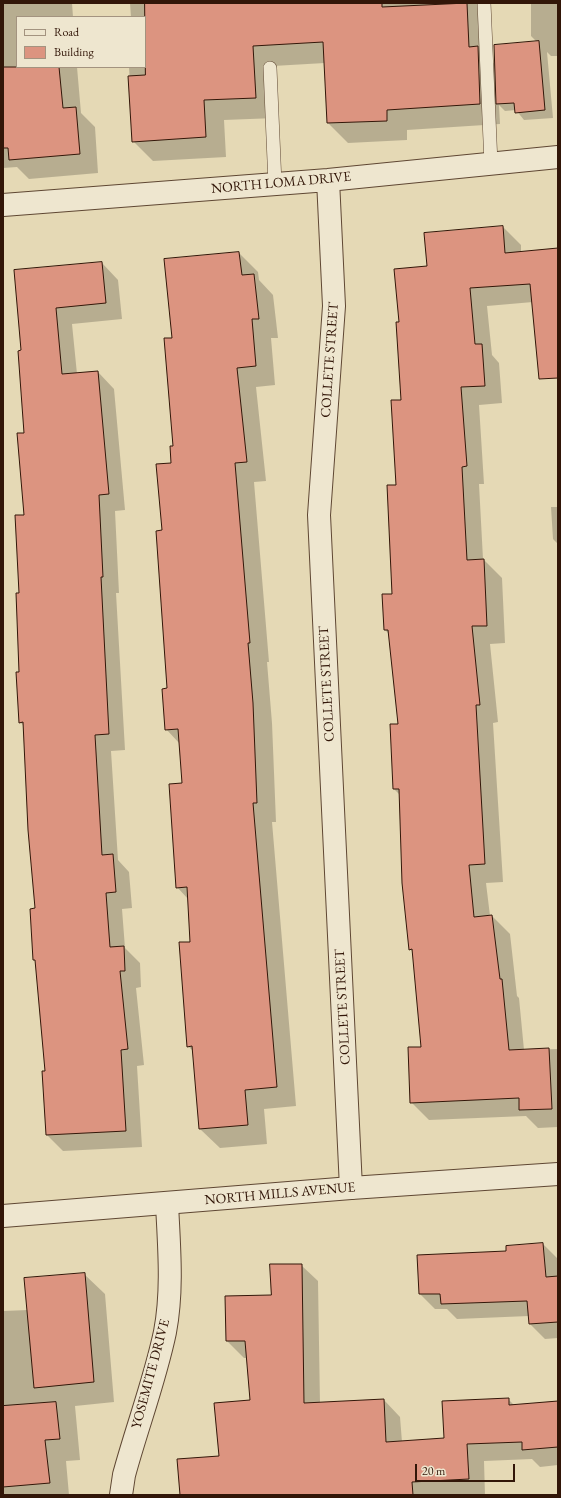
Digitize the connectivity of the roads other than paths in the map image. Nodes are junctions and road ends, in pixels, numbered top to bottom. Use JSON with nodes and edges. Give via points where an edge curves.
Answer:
{"nodes":[{"id":1,"x":484,"y":3,"type":"edge"},
{"id":2,"x":270,"y":68,"type":"dead end"},
{"id":3,"x":558,"y":157,"type":"edge"},
{"id":4,"x":491,"y":164,"type":"junction"},
{"id":5,"x":328,"y":180,"type":"junction"},
{"id":6,"x":275,"y":184,"type":"junction"},
{"id":7,"x":3,"y":204,"type":"edge"},
{"id":8,"x":558,"y":1174,"type":"edge"},
{"id":9,"x":352,"y":1188,"type":"junction"},
{"id":10,"x":167,"y":1204,"type":"junction"},
{"id":11,"x":3,"y":1216,"type":"edge"},
{"id":12,"x":121,"y":1495,"type":"edge"}],
"edges":[{"from":1,"to":4,"type":"lane"},
{"from":2,"to":6,"type":"lane"},
{"from":3,"to":4,"type":"street","name":"NORTH LOMA DRIVE"},
{"from":4,"to":5,"type":"street","name":"NORTH LOMA DRIVE"},
{"from":5,"to":6,"type":"street","name":"NORTH LOMA DRIVE"},
{"from":5,"to":9,"type":"street","name":"COLLETE STREET","via":[[334,306],[319,515]]},
{"from":6,"to":7,"type":"street","name":"NORTH LOMA DRIVE"},
{"from":8,"to":9,"type":"street","name":"NORTH MILLS AVENUE"},
{"from":9,"to":10,"type":"street","name":"NORTH MILLS AVENUE"},
{"from":10,"to":11,"type":"street","name":"NORTH MILLS AVENUE"},
{"from":10,"to":12,"type":"street","name":"YOSEMITE DRIVE","via":[[170,1254],[165,1331],[124,1475]]}]}
